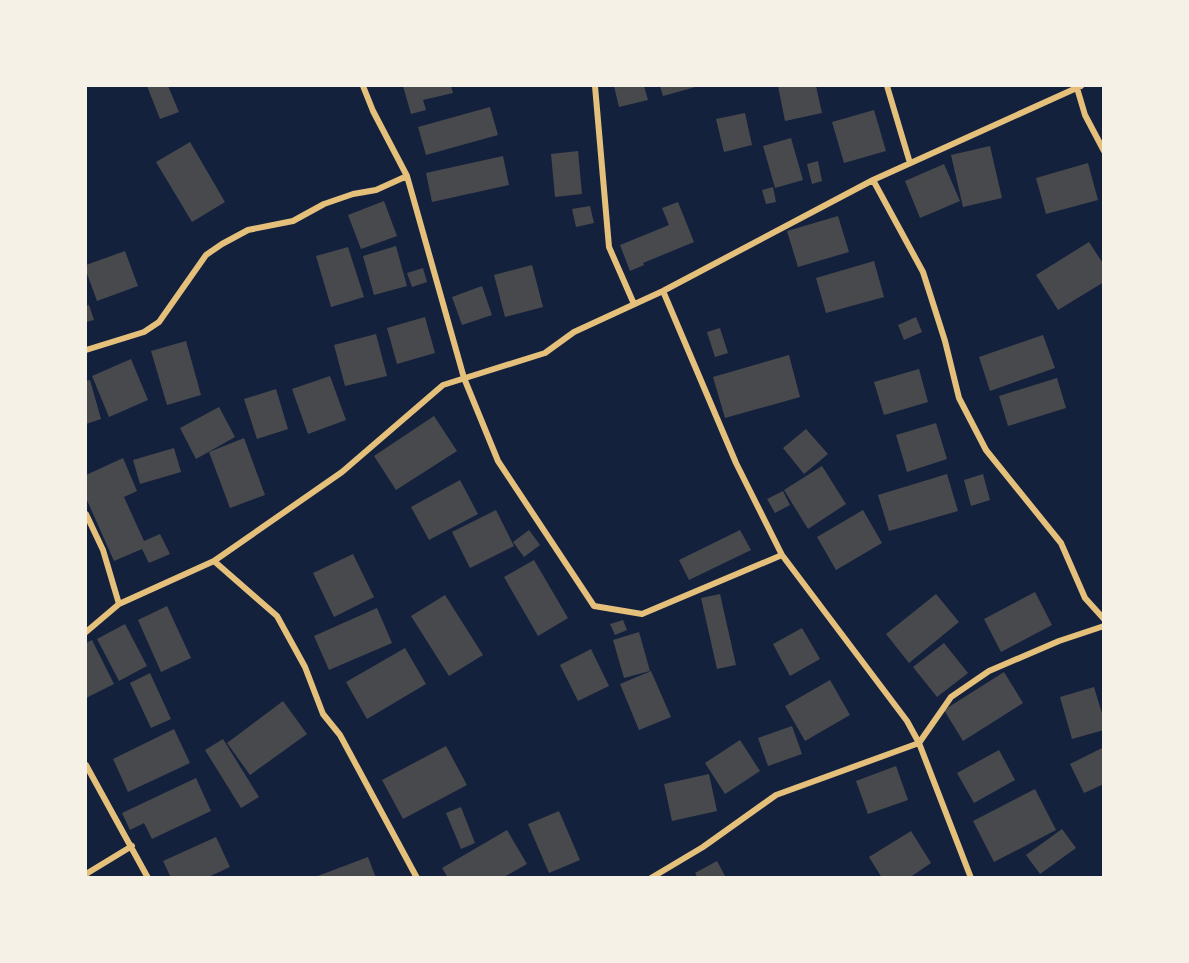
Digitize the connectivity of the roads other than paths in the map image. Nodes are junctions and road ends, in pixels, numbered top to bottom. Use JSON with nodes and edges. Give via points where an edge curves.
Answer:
{"nodes":[{"id":1,"x":363,"y":86,"type":"edge"},
{"id":2,"x":596,"y":86,"type":"edge"},
{"id":3,"x":887,"y":86,"type":"edge"},
{"id":4,"x":1079,"y":87,"type":"edge"},
{"id":5,"x":1104,"y":151,"type":"edge"},
{"id":6,"x":910,"y":163,"type":"junction"},
{"id":7,"x":406,"y":176,"type":"junction"},
{"id":8,"x":873,"y":180,"type":"junction"},
{"id":9,"x":663,"y":291,"type":"junction"},
{"id":10,"x":634,"y":304,"type":"junction"},
{"id":11,"x":86,"y":350,"type":"edge"},
{"id":12,"x":464,"y":378,"type":"junction"},
{"id":13,"x":86,"y":514,"type":"edge"},
{"id":14,"x":782,"y":555,"type":"junction"},
{"id":15,"x":214,"y":561,"type":"junction"},
{"id":16,"x":119,"y":604,"type":"junction"},
{"id":17,"x":1104,"y":619,"type":"edge"},
{"id":18,"x":1104,"y":626,"type":"edge"},
{"id":19,"x":86,"y":632,"type":"edge"},
{"id":20,"x":918,"y":743,"type":"junction"},
{"id":21,"x":86,"y":765,"type":"edge"},
{"id":22,"x":132,"y":846,"type":"junction"},
{"id":23,"x":86,"y":874,"type":"edge"},
{"id":24,"x":148,"y":878,"type":"edge"},
{"id":25,"x":417,"y":878,"type":"edge"},
{"id":26,"x":651,"y":878,"type":"edge"},
{"id":27,"x":971,"y":878,"type":"edge"}],
"edges":[{"from":1,"to":7,"type":"street"},
{"from":2,"to":10,"type":"street","via":[[609,247]]},
{"from":3,"to":6,"type":"street"},
{"from":4,"to":5,"type":"street","via":[[1085,116]]},
{"from":4,"to":6,"type":"street"},
{"from":6,"to":8,"type":"street"},
{"from":7,"to":11,"type":"street","via":[[376,190],[324,204],[293,221],[248,230],[222,243],[206,255],[159,322],[144,332]]},
{"from":7,"to":12,"type":"street"},
{"from":8,"to":9,"type":"street"},
{"from":8,"to":17,"type":"street","via":[[923,272],[959,398],[986,450],[1061,543],[1085,598]]},
{"from":9,"to":10,"type":"street"},
{"from":9,"to":14,"type":"street","via":[[736,463]]},
{"from":10,"to":12,"type":"street","via":[[574,332],[545,353]]},
{"from":12,"to":14,"type":"street","via":[[498,461],[594,606],[642,614]]},
{"from":12,"to":15,"type":"street","via":[[442,385],[342,472]]},
{"from":13,"to":16,"type":"street","via":[[103,550]]},
{"from":14,"to":20,"type":"street","via":[[907,721]]},
{"from":15,"to":16,"type":"street"},
{"from":15,"to":25,"type":"street","via":[[277,616],[305,666],[323,714],[340,735]]},
{"from":16,"to":19,"type":"street"},
{"from":18,"to":20,"type":"street","via":[[989,671],[951,697]]},
{"from":20,"to":26,"type":"street","via":[[776,795]]},
{"from":20,"to":27,"type":"street"},
{"from":21,"to":22,"type":"street"},
{"from":22,"to":23,"type":"street"},
{"from":22,"to":24,"type":"street"}]}
